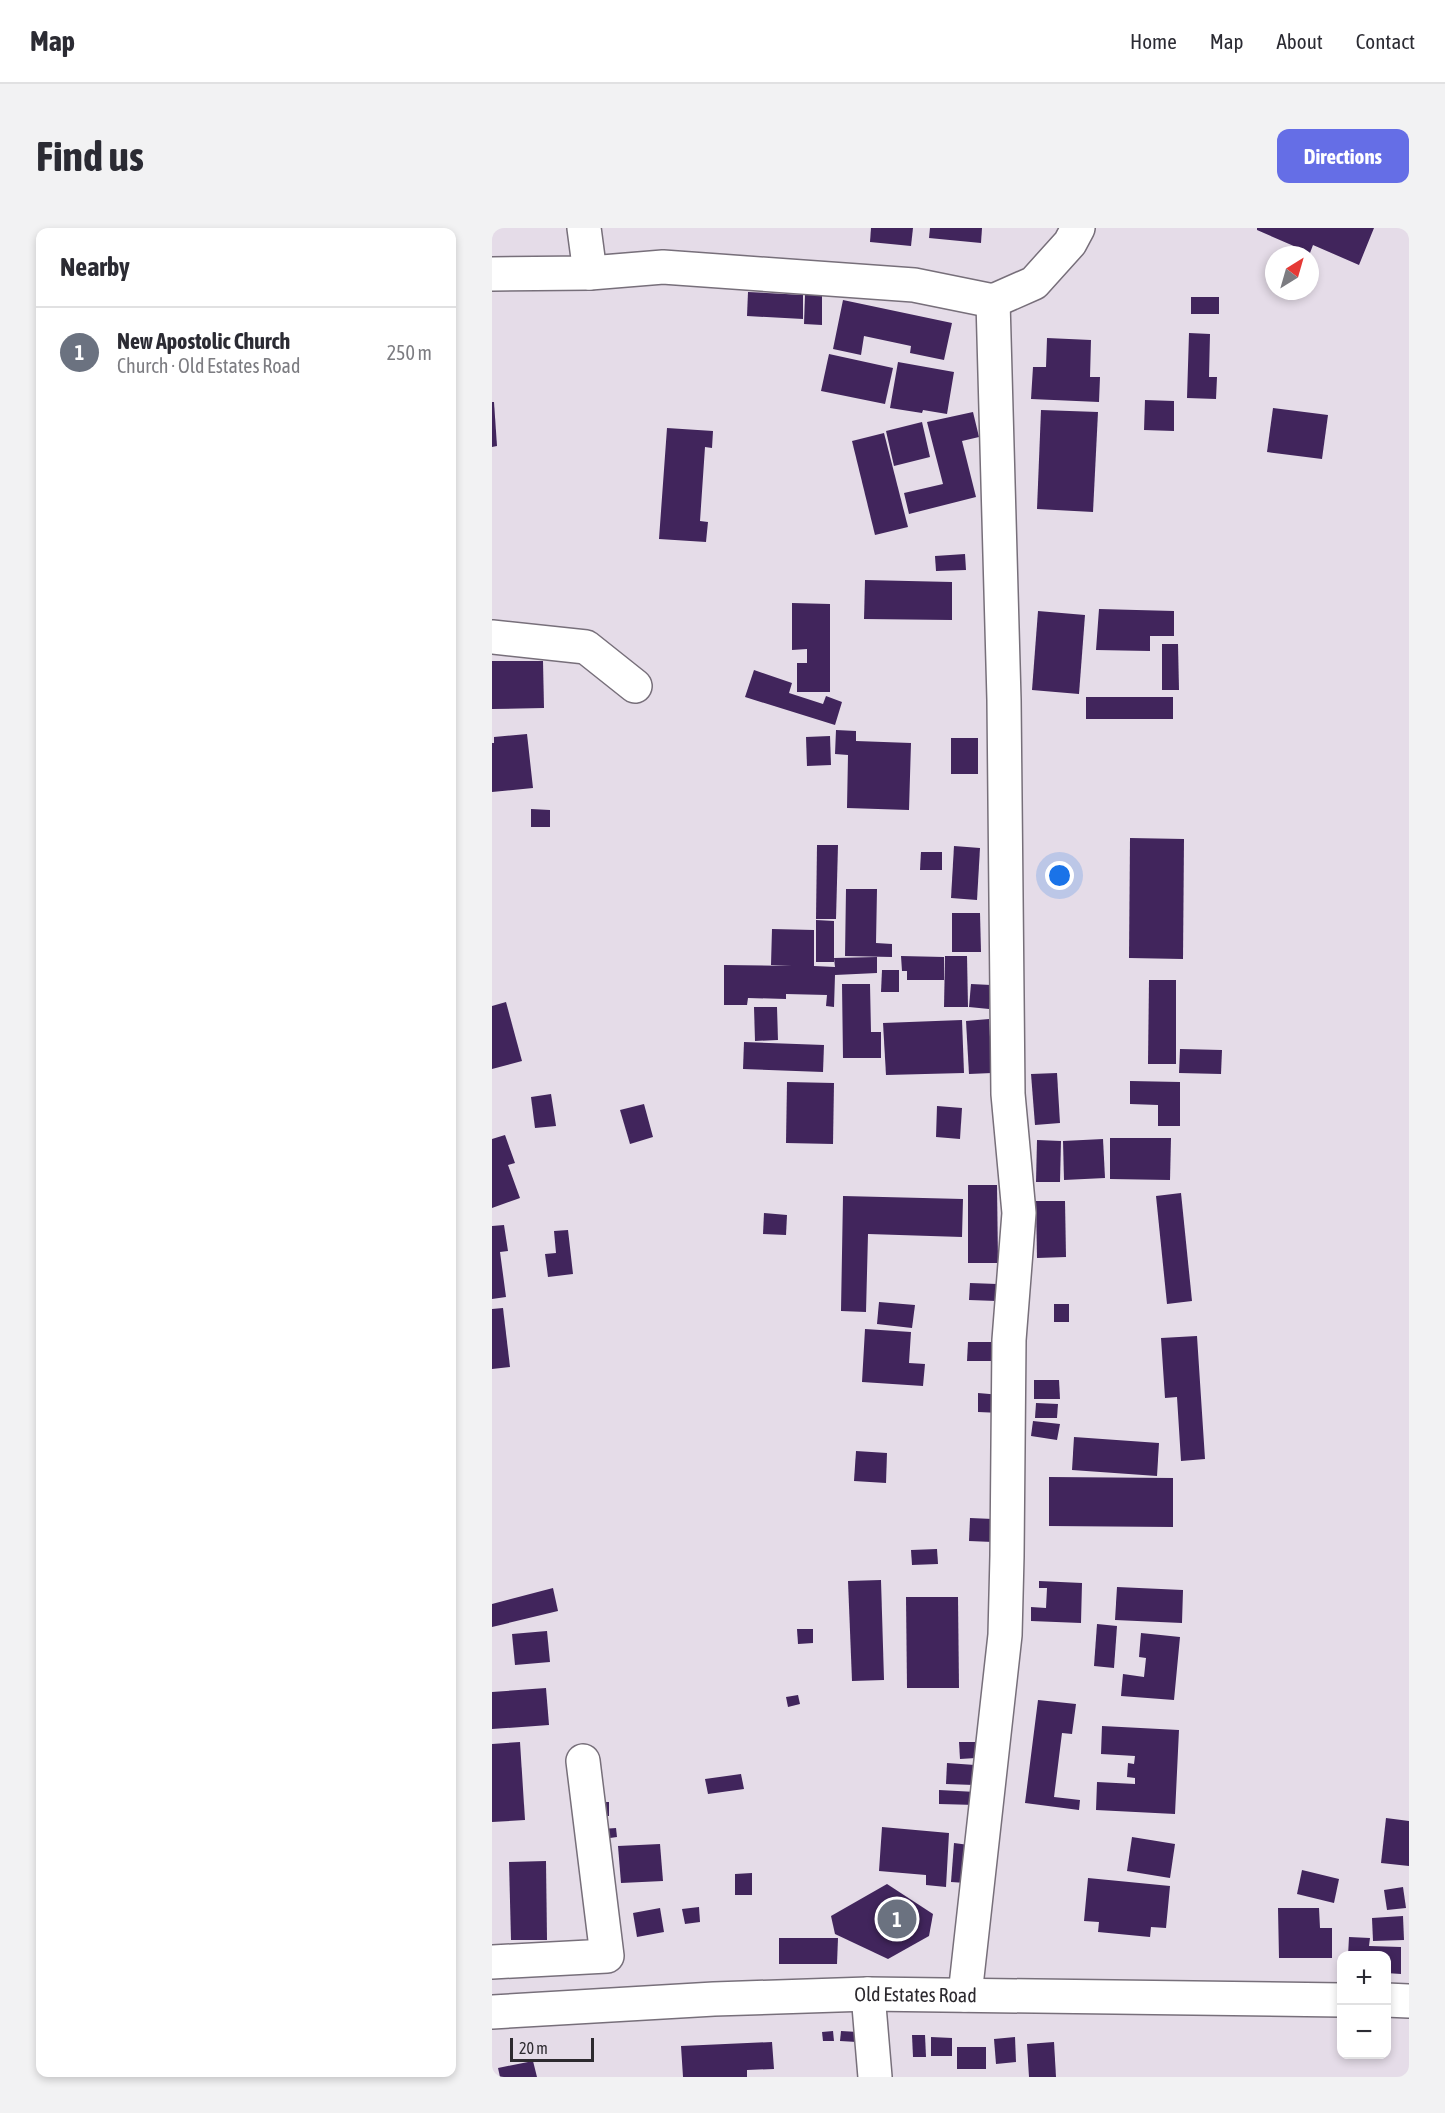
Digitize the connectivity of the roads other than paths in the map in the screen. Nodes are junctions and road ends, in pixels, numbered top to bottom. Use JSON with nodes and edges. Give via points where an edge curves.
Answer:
{"nodes":[{"id":1,"x":584,"y":228,"type":"edge"},
{"id":2,"x":1078,"y":228,"type":"edge"},
{"id":3,"x":590,"y":273,"type":"junction"},
{"id":4,"x":492,"y":274,"type":"edge"},
{"id":5,"x":993,"y":301,"type":"junction"},
{"id":6,"x":492,"y":637,"type":"edge"},
{"id":7,"x":635,"y":686,"type":"dead end"},
{"id":8,"x":583,"y":1761,"type":"dead end"},
{"id":9,"x":492,"y":1962,"type":"edge"},
{"id":10,"x":868,"y":1994,"type":"junction"},
{"id":11,"x":965,"y":1995,"type":"junction"},
{"id":12,"x":1337,"y":2000,"type":"edge"},
{"id":13,"x":1391,"y":2000,"type":"edge"},
{"id":14,"x":1409,"y":2001,"type":"edge"},
{"id":15,"x":492,"y":2012,"type":"edge"},
{"id":16,"x":875,"y":2077,"type":"edge"}],
"edges":[{"from":1,"to":3,"type":"street"},
{"from":2,"to":5,"type":"street","via":[[1070,243],[1034,283]]},
{"from":3,"to":4,"type":"street"},
{"from":3,"to":5,"type":"street","via":[[663,267],[914,285]]},
{"from":5,"to":11,"type":"street","via":[[1004,700],[1008,1094],[1020,1213],[1009,1340],[1005,1635]]},
{"from":6,"to":7,"type":"street","via":[[586,647]]},
{"from":8,"to":9,"type":"street","via":[[608,1956]]},
{"from":10,"to":11,"type":"street","name":"Old Estates Road"},
{"from":10,"to":15,"type":"street","name":"Old Estates Road"},
{"from":10,"to":16,"type":"street"},
{"from":11,"to":12,"type":"street","name":"Old Estates Road"},
{"from":13,"to":14,"type":"street"}]}
